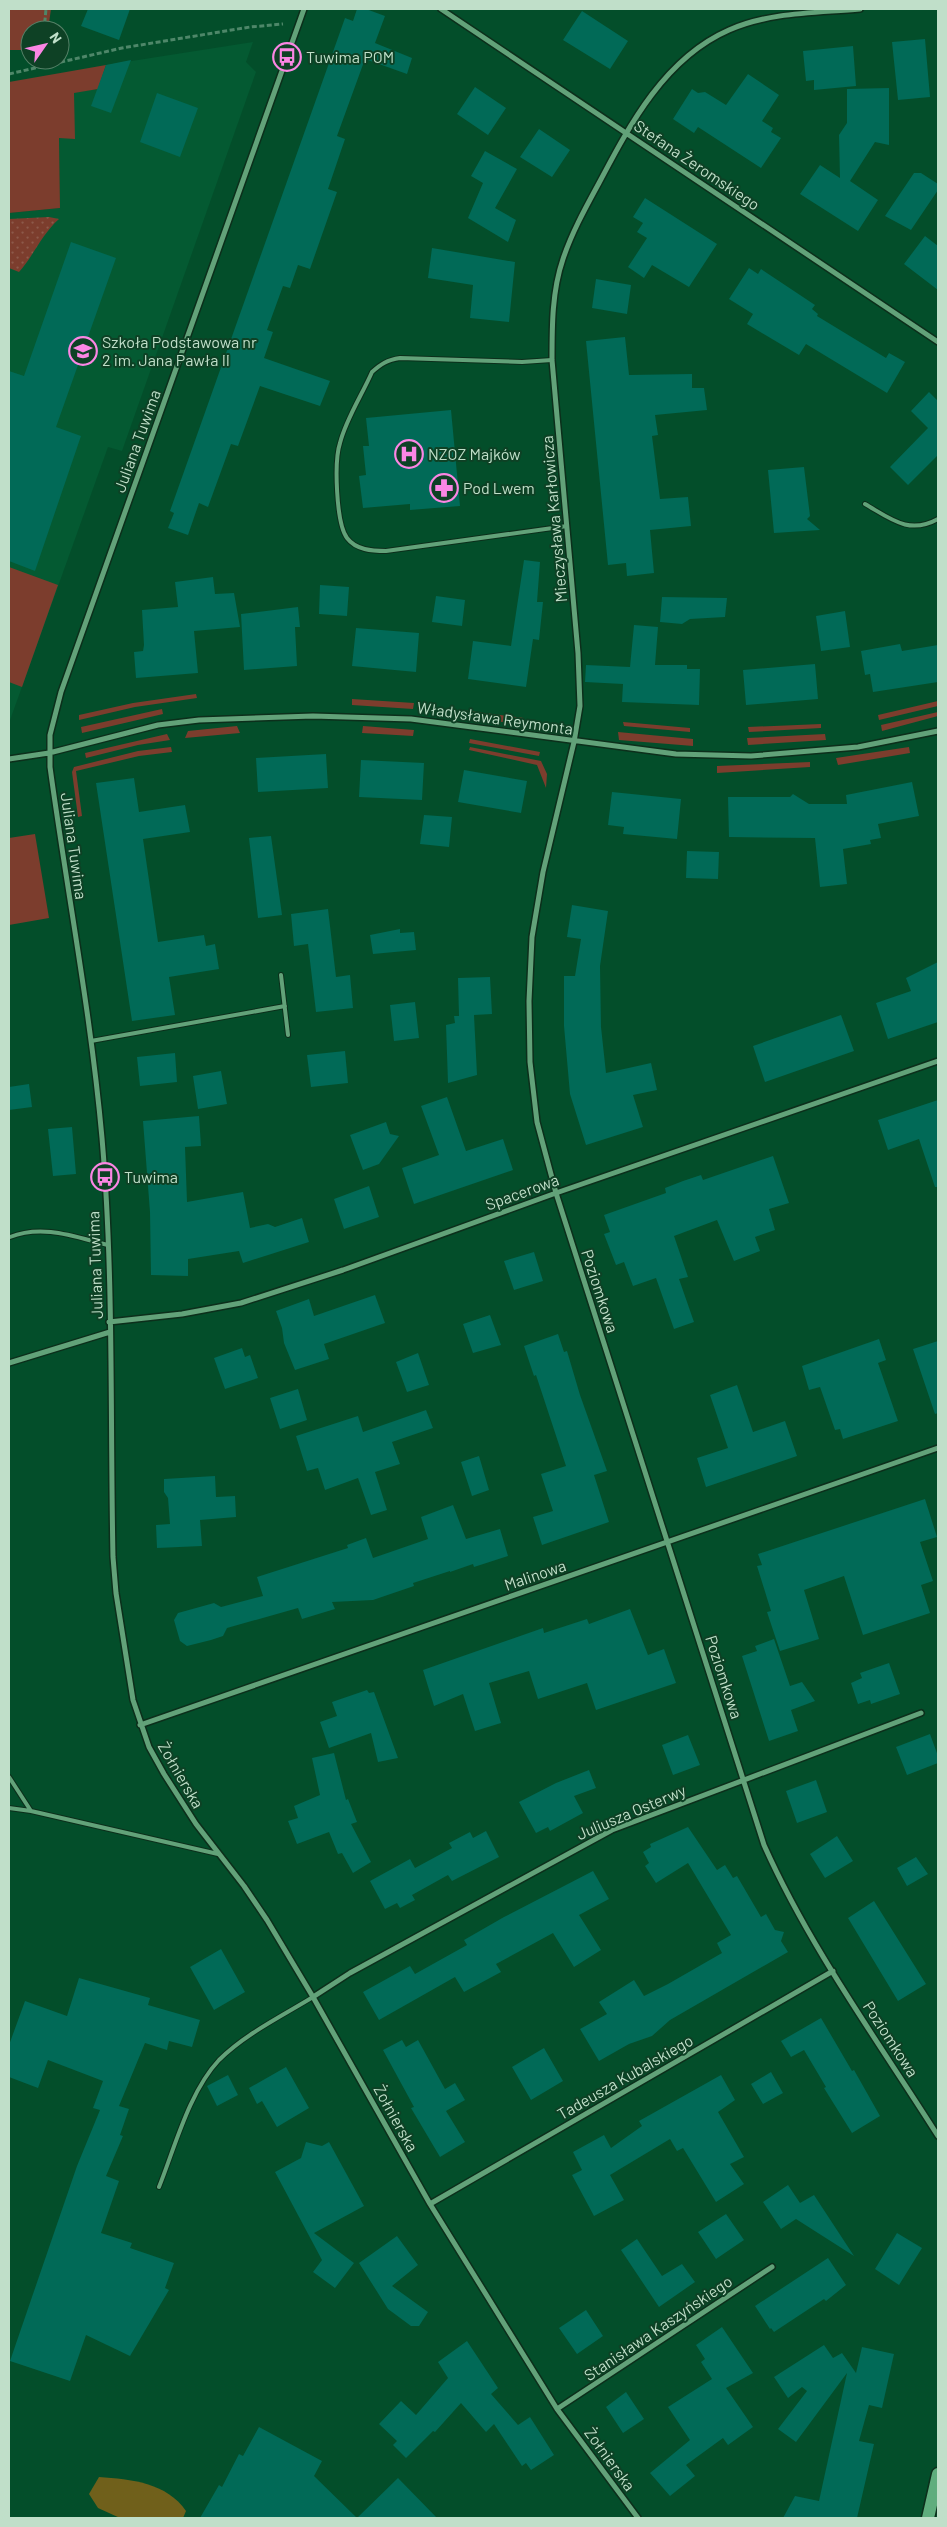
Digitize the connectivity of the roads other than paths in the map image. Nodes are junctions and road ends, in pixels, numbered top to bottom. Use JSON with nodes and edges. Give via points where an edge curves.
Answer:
{"nodes":[{"id":1,"x":304,"y":9,"type":"edge"},
{"id":2,"x":441,"y":9,"type":"edge"},
{"id":3,"x":860,"y":9,"type":"edge"},
{"id":4,"x":626,"y":132,"type":"junction"},
{"id":5,"x":938,"y":342,"type":"edge"},
{"id":6,"x":552,"y":360,"type":"junction"},
{"id":7,"x":865,"y":504,"type":"dead end"},
{"id":8,"x":938,"y":519,"type":"edge"},
{"id":9,"x":567,"y":526,"type":"junction"},
{"id":10,"x":938,"y":730,"type":"edge"},
{"id":11,"x":574,"y":742,"type":"junction"},
{"id":12,"x":49,"y":753,"type":"junction"},
{"id":13,"x":9,"y":760,"type":"edge"},
{"id":14,"x":281,"y":975,"type":"dead end"},
{"id":15,"x":285,"y":1006,"type":"junction"},
{"id":16,"x":288,"y":1035,"type":"dead end"},
{"id":17,"x":90,"y":1041,"type":"junction"},
{"id":18,"x":938,"y":1061,"type":"edge"},
{"id":19,"x":556,"y":1193,"type":"junction"},
{"id":20,"x":10,"y":1237,"type":"dead end"},
{"id":21,"x":108,"y":1245,"type":"junction"},
{"id":22,"x":109,"y":1322,"type":"junction"},
{"id":23,"x":110,"y":1332,"type":"junction"},
{"id":24,"x":9,"y":1362,"type":"edge"},
{"id":25,"x":938,"y":1448,"type":"edge"},
{"id":26,"x":668,"y":1543,"type":"junction"},
{"id":27,"x":921,"y":1713,"type":"dead end"},
{"id":28,"x":140,"y":1725,"type":"junction"},
{"id":29,"x":9,"y":1777,"type":"edge"},
{"id":30,"x":743,"y":1780,"type":"junction"},
{"id":31,"x":9,"y":1808,"type":"edge"},
{"id":32,"x":31,"y":1810,"type":"junction"},
{"id":33,"x":218,"y":1854,"type":"junction"},
{"id":34,"x":833,"y":1971,"type":"junction"},
{"id":35,"x":314,"y":1997,"type":"junction"},
{"id":36,"x":938,"y":2136,"type":"edge"},
{"id":37,"x":158,"y":2187,"type":"dead end"},
{"id":38,"x":430,"y":2204,"type":"junction"},
{"id":39,"x":772,"y":2267,"type":"dead end"},
{"id":40,"x":558,"y":2409,"type":"junction"},
{"id":41,"x":938,"y":2474,"type":"edge"},
{"id":42,"x":638,"y":2518,"type":"edge"},
{"id":43,"x":928,"y":2518,"type":"edge"}],
"edges":[{"from":1,"to":12,"type":"street","name":"Juliana Tuwima","via":[[61,692]]},
{"from":2,"to":4,"type":"street","name":"Stefana Żeromskiego"},
{"from":3,"to":4,"type":"street","name":"Mieczysława Karłowicza","via":[[767,19],[748,23],[713,39],[679,63]]},
{"from":4,"to":5,"type":"street","name":"Stefana Żeromskiego"},
{"from":4,"to":6,"type":"street","name":"Mieczysława Karłowicza","via":[[581,216],[563,260],[552,314]]},
{"from":6,"to":9,"type":"street","name":"Mieczysława Karłowicza"},
{"from":6,"to":9,"type":"lane","via":[[400,358],[381,364],[372,372],[340,442],[337,464],[342,527],[356,546],[386,551]]},
{"from":7,"to":8,"type":"lane","via":[[897,522],[914,527],[928,525]]},
{"from":9,"to":11,"type":"street","name":"Mieczysława Karłowicza","via":[[580,706]]},
{"from":10,"to":11,"type":"street","name":"Władysława Reymonta","via":[[858,747],[751,756],[676,754]]},
{"from":11,"to":12,"type":"street","name":"Władysława Reymonta","via":[[411,719],[313,716],[199,720],[158,725]]},
{"from":11,"to":19,"type":"street","name":"Mieczysława Karłowicza","via":[[543,872],[532,937],[529,1001],[530,1062],[537,1122]]},
{"from":12,"to":13,"type":"street","name":"Władysława Reymonta"},
{"from":12,"to":17,"type":"street","name":"Juliana Tuwima"},
{"from":14,"to":15,"type":"lane"},
{"from":15,"to":16,"type":"lane"},
{"from":15,"to":17,"type":"lane"},
{"from":17,"to":21,"type":"street","name":"Juliana Tuwima","via":[[102,1140]]},
{"from":18,"to":19,"type":"street","name":"Spacerowa"},
{"from":19,"to":22,"type":"street","name":"Spacerowa","via":[[241,1303]]},
{"from":19,"to":26,"type":"street","name":"Poziomkowa"},
{"from":20,"to":21,"type":"lane","via":[[22,1232],[49,1231]]},
{"from":21,"to":22,"type":"street","name":"Juliana Tuwima"},
{"from":22,"to":23,"type":"street","name":"Juliana Tuwima"},
{"from":23,"to":24,"type":"street"},
{"from":23,"to":28,"type":"street","name":"Juliana Tuwima","via":[[116,1593],[126,1668]]},
{"from":25,"to":26,"type":"street","name":"Malinowa"},
{"from":26,"to":28,"type":"street","name":"Malinowa"},
{"from":26,"to":30,"type":"street","name":"Poziomkowa"},
{"from":27,"to":30,"type":"street","name":"Juliusza Osterwy"},
{"from":28,"to":33,"type":"street","name":"Żołnierska","via":[[164,1774]]},
{"from":29,"to":32,"type":"lane"},
{"from":30,"to":34,"type":"street","name":"Poziomkowa","via":[[764,1845],[781,1883]]},
{"from":30,"to":35,"type":"street","name":"Juliusza Osterwy","via":[[598,1836]]},
{"from":31,"to":32,"type":"lane"},
{"from":32,"to":33,"type":"lane"},
{"from":33,"to":35,"type":"street","name":"Żołnierska","via":[[244,1886]]},
{"from":34,"to":36,"type":"street","name":"Poziomkowa"},
{"from":34,"to":38,"type":"street","name":"Tadeusza Kubalskiego"},
{"from":35,"to":37,"type":"lane","via":[[244,2040],[219,2061],[197,2091]]},
{"from":35,"to":38,"type":"street","name":"Żołnierska"},
{"from":38,"to":40,"type":"street","name":"Żołnierska"},
{"from":39,"to":40,"type":"street","name":"Stanisława Kaszyńskiego"},
{"from":40,"to":42,"type":"street","name":"Żołnierska"},
{"from":41,"to":43,"type":"main road"}]}
